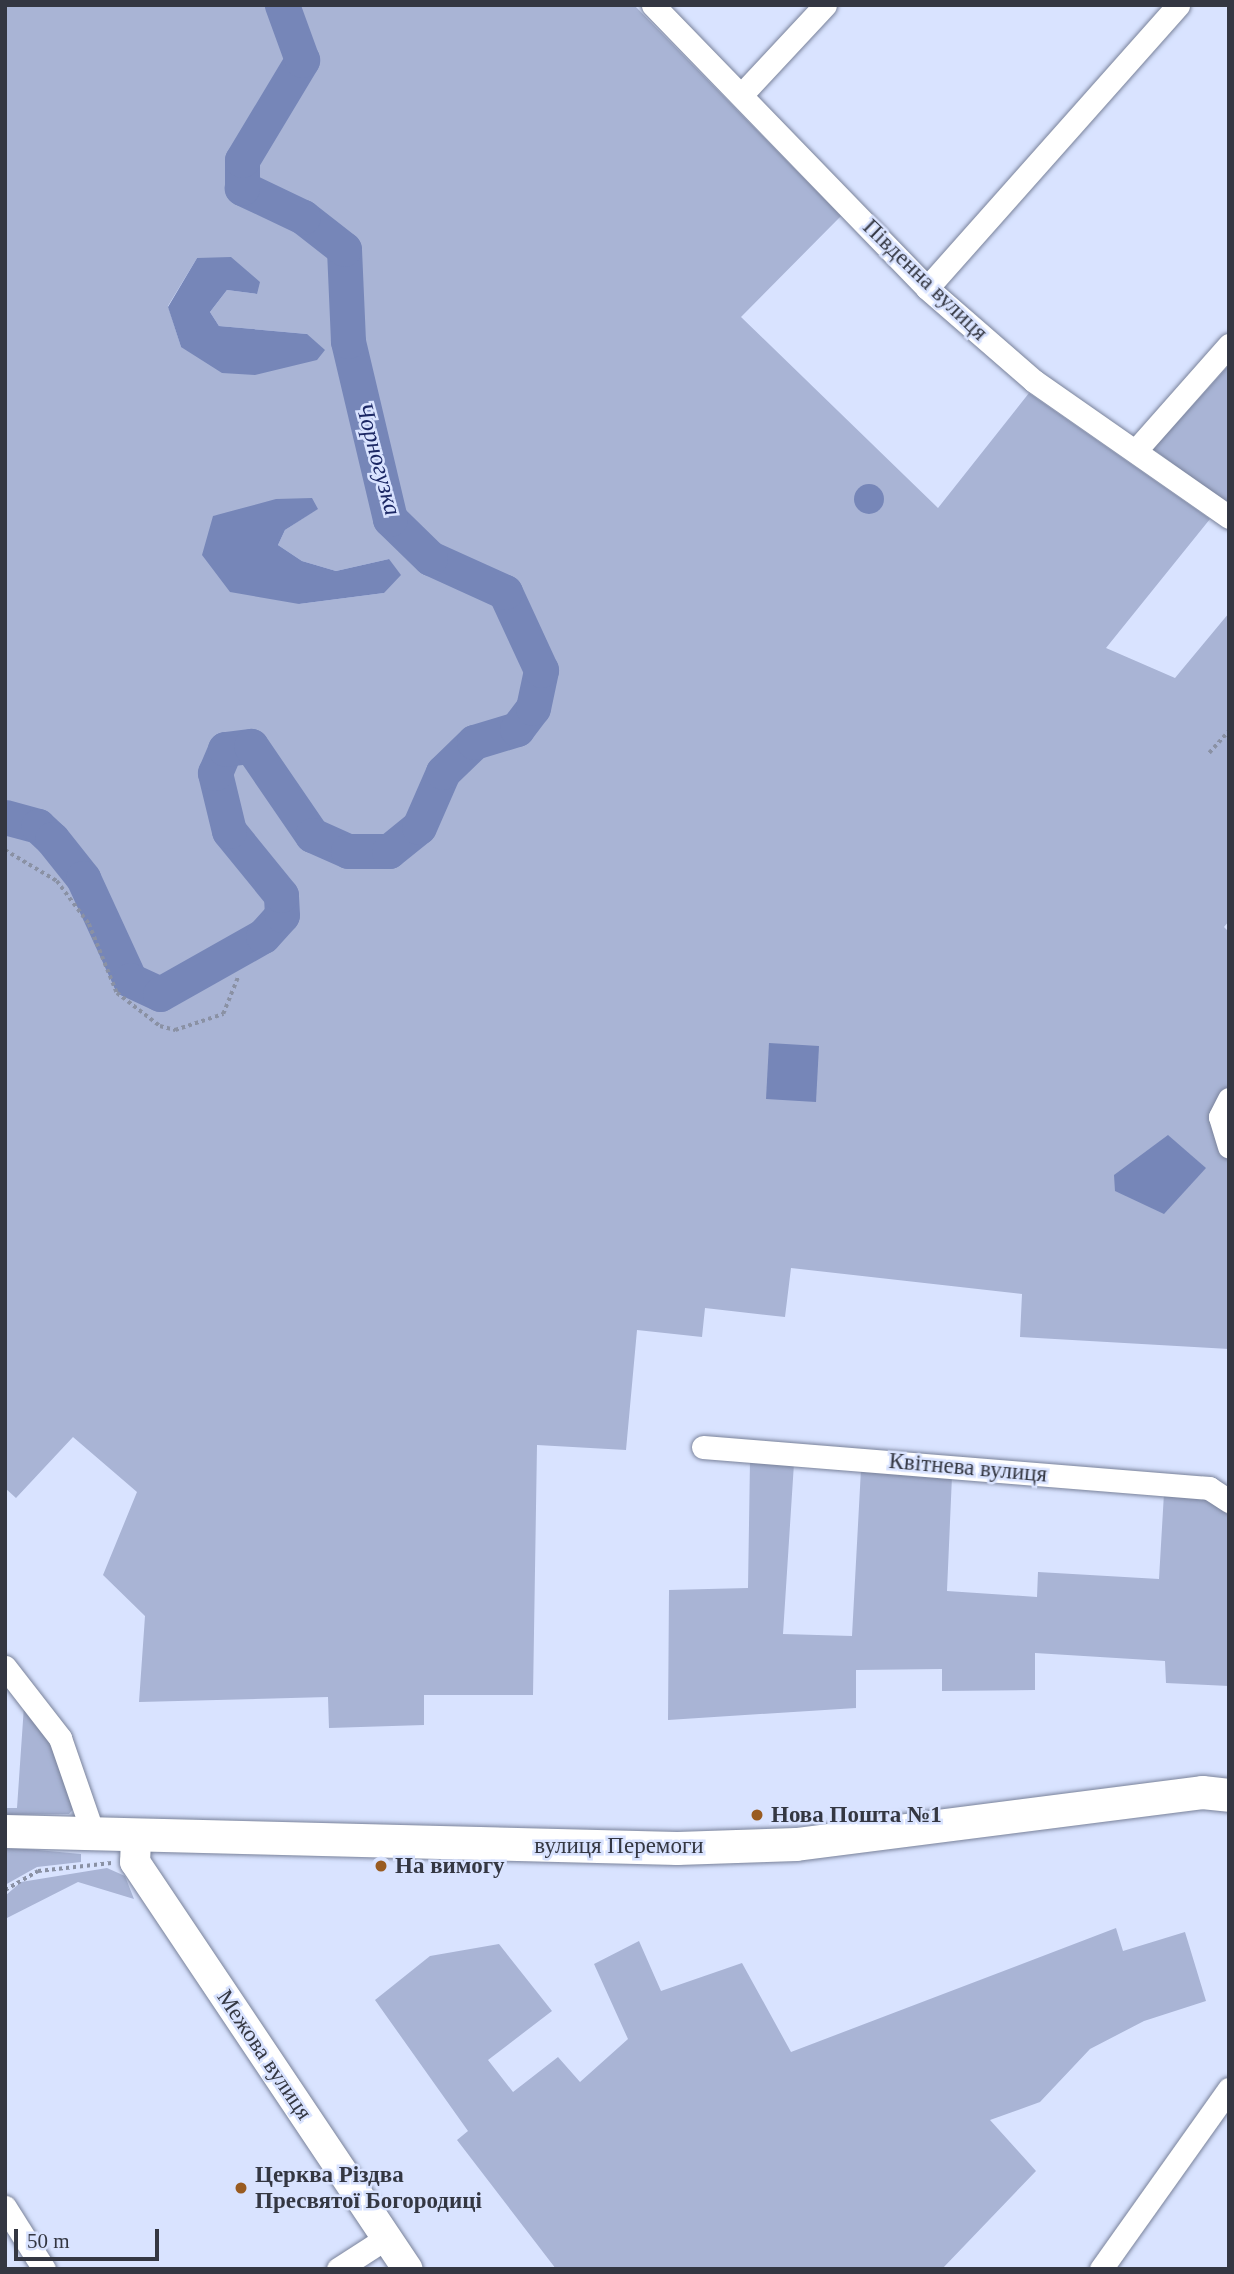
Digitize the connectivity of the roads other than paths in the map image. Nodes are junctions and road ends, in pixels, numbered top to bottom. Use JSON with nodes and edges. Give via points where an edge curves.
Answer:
{"nodes":[{"id":1,"x":653,"y":5,"type":"edge"},
{"id":2,"x":825,"y":5,"type":"edge"},
{"id":3,"x":1178,"y":5,"type":"edge"},
{"id":4,"x":743,"y":93,"type":"junction"},
{"id":5,"x":927,"y":288,"type":"junction"},
{"id":6,"x":1229,"y":345,"type":"edge"},
{"id":7,"x":1137,"y":449,"type":"junction"},
{"id":8,"x":1229,"y":517,"type":"edge"},
{"id":9,"x":1229,"y":1099,"type":"edge"},
{"id":10,"x":1229,"y":1147,"type":"edge"},
{"id":11,"x":702,"y":1447,"type":"dead end"},
{"id":12,"x":1229,"y":1501,"type":"edge"},
{"id":13,"x":5,"y":1667,"type":"edge"},
{"id":14,"x":1229,"y":1795,"type":"edge"},
{"id":15,"x":5,"y":1832,"type":"edge"},
{"id":16,"x":94,"y":1836,"type":"junction"},
{"id":17,"x":136,"y":1849,"type":"junction"},
{"id":18,"x":1229,"y":2089,"type":"edge"},
{"id":19,"x":5,"y":2207,"type":"edge"},
{"id":20,"x":387,"y":2238,"type":"junction"},
{"id":21,"x":44,"y":2269,"type":"edge"},
{"id":22,"x":338,"y":2269,"type":"edge"},
{"id":23,"x":407,"y":2269,"type":"edge"},
{"id":24,"x":1101,"y":2269,"type":"edge"}],
"edges":[{"from":1,"to":4,"type":"street","name":"Південна вулиця"},
{"from":2,"to":4,"type":"street"},
{"from":3,"to":5,"type":"street"},
{"from":4,"to":5,"type":"street","name":"Південна вулиця"},
{"from":5,"to":7,"type":"street","name":"Південна вулиця","via":[[1034,381]]},
{"from":6,"to":7,"type":"street"},
{"from":7,"to":8,"type":"street","name":"Південна вулиця"},
{"from":9,"to":10,"type":"street","via":[[1220,1117]]},
{"from":11,"to":12,"type":"street","name":"Квітнева вулиця","via":[[1209,1488]]},
{"from":13,"to":16,"type":"street","via":[[60,1738]]},
{"from":14,"to":17,"type":"main road","name":"вулиця Перемоги","via":[[1202,1792],[796,1844]]},
{"from":15,"to":16,"type":"main road","name":"вулиця Перемоги"},
{"from":16,"to":17,"type":"main road","name":"вулиця Перемоги"},
{"from":17,"to":20,"type":"street","name":"Межова вулиця"},
{"from":18,"to":24,"type":"street"},
{"from":19,"to":21,"type":"street"},
{"from":20,"to":22,"type":"street"},
{"from":20,"to":23,"type":"street","name":"Межова вулиця"}]}
